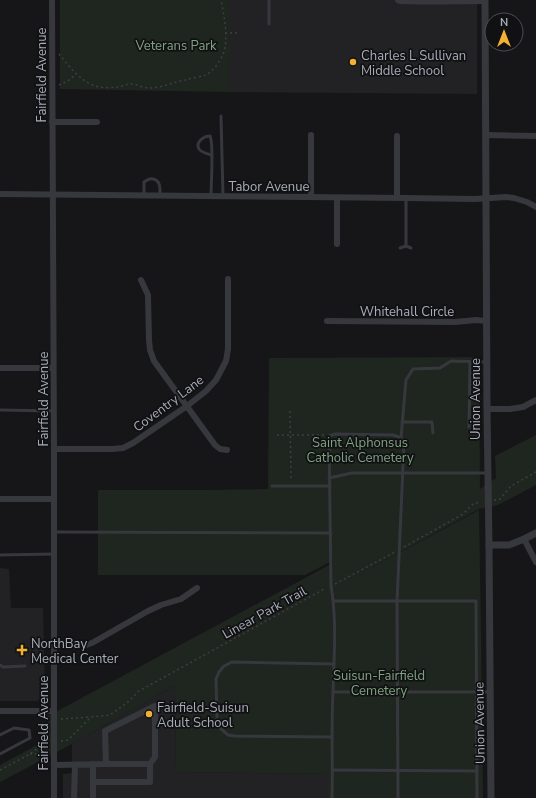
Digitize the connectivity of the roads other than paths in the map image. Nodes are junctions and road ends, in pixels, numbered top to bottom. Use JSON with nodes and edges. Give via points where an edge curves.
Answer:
{"nodes":[{"id":1,"x":52,"y":0,"type":"edge"},
{"id":2,"x":269,"y":0,"type":"edge"},
{"id":3,"x":398,"y":0,"type":"edge"},
{"id":4,"x":457,"y":0,"type":"edge"},
{"id":5,"x":485,"y":0,"type":"edge"},
{"id":6,"x":269,"y":24,"type":"dead end"},
{"id":7,"x":221,"y":116,"type":"dead end"},
{"id":8,"x":52,"y":122,"type":"junction"},
{"id":9,"x":97,"y":122,"type":"dead end"},
{"id":10,"x":486,"y":135,"type":"junction"},
{"id":11,"x":311,"y":136,"type":"dead end"},
{"id":12,"x":397,"y":136,"type":"dead end"},
{"id":13,"x":536,"y":136,"type":"edge"},
{"id":14,"x":211,"y":155,"type":"junction"},
{"id":15,"x":0,"y":194,"type":"edge"},
{"id":16,"x":52,"y":195,"type":"junction"},
{"id":17,"x":144,"y":196,"type":"junction"},
{"id":18,"x":160,"y":196,"type":"junction"},
{"id":19,"x":211,"y":196,"type":"junction"},
{"id":20,"x":223,"y":197,"type":"junction"},
{"id":21,"x":311,"y":197,"type":"junction"},
{"id":22,"x":337,"y":198,"type":"junction"},
{"id":23,"x":397,"y":198,"type":"junction"},
{"id":24,"x":406,"y":198,"type":"junction"},
{"id":25,"x":486,"y":198,"type":"junction"},
{"id":26,"x":536,"y":207,"type":"edge"},
{"id":27,"x":337,"y":244,"type":"dead end"},
{"id":28,"x":406,"y":246,"type":"junction"},
{"id":29,"x":400,"y":248,"type":"dead end"},
{"id":30,"x":411,"y":248,"type":"dead end"},
{"id":31,"x":228,"y":278,"type":"dead end"},
{"id":32,"x":141,"y":280,"type":"dead end"},
{"id":33,"x":327,"y":321,"type":"dead end"},
{"id":34,"x":486,"y":321,"type":"junction"},
{"id":35,"x":470,"y":362,"type":"junction"},
{"id":36,"x":487,"y":362,"type":"junction"},
{"id":37,"x":0,"y":368,"type":"edge"},
{"id":38,"x":53,"y":368,"type":"junction"},
{"id":39,"x":536,"y":400,"type":"edge"},
{"id":40,"x":187,"y":406,"type":"junction"},
{"id":41,"x":487,"y":409,"type":"junction"},
{"id":42,"x":0,"y":410,"type":"edge"},
{"id":43,"x":54,"y":411,"type":"junction"},
{"id":44,"x":402,"y":422,"type":"junction"},
{"id":45,"x":469,"y":426,"type":"dead end"},
{"id":46,"x":433,"y":433,"type":"dead end"},
{"id":47,"x":401,"y":438,"type":"junction"},
{"id":48,"x":54,"y":449,"type":"junction"},
{"id":49,"x":227,"y":450,"type":"dead end"},
{"id":50,"x":402,"y":473,"type":"junction"},
{"id":51,"x":488,"y":473,"type":"junction"},
{"id":52,"x":329,"y":478,"type":"junction"},
{"id":53,"x":272,"y":486,"type":"dead end"},
{"id":54,"x":330,"y":486,"type":"junction"},
{"id":55,"x":0,"y":499,"type":"edge"},
{"id":56,"x":54,"y":499,"type":"junction"},
{"id":57,"x":54,"y":532,"type":"junction"},
{"id":58,"x":536,"y":533,"type":"edge"},
{"id":59,"x":330,"y":534,"type":"junction"},
{"id":60,"x":524,"y":539,"type":"junction"},
{"id":61,"x":489,"y":545,"type":"junction"},
{"id":62,"x":54,"y":554,"type":"junction"},
{"id":63,"x":0,"y":555,"type":"edge"},
{"id":64,"x":536,"y":562,"type":"edge"},
{"id":65,"x":197,"y":588,"type":"dead end"},
{"id":66,"x":334,"y":601,"type":"junction"},
{"id":67,"x":397,"y":602,"type":"junction"},
{"id":68,"x":54,"y":644,"type":"junction"},
{"id":69,"x":334,"y":664,"type":"junction"},
{"id":70,"x":2,"y":666,"type":"edge"},
{"id":71,"x":25,"y":666,"type":"dead end"},
{"id":72,"x":0,"y":670,"type":"edge"},
{"id":73,"x":332,"y":692,"type":"junction"},
{"id":74,"x":398,"y":692,"type":"junction"},
{"id":75,"x":476,"y":692,"type":"junction"},
{"id":76,"x":490,"y":692,"type":"junction"},
{"id":77,"x":0,"y":710,"type":"edge"},
{"id":78,"x":54,"y":711,"type":"junction"},
{"id":79,"x":0,"y":735,"type":"edge"},
{"id":80,"x":331,"y":737,"type":"junction"},
{"id":81,"x":0,"y":754,"type":"edge"},
{"id":82,"x":93,"y":764,"type":"junction"},
{"id":83,"x":106,"y":764,"type":"junction"},
{"id":84,"x":150,"y":764,"type":"junction"},
{"id":85,"x":54,"y":765,"type":"junction"},
{"id":86,"x":75,"y":765,"type":"junction"},
{"id":87,"x":332,"y":770,"type":"junction"},
{"id":88,"x":399,"y":770,"type":"junction"},
{"id":89,"x":477,"y":771,"type":"junction"},
{"id":90,"x":93,"y":782,"type":"junction"},
{"id":91,"x":54,"y":798,"type":"edge"},
{"id":92,"x":74,"y":798,"type":"edge"},
{"id":93,"x":93,"y":798,"type":"edge"},
{"id":94,"x":332,"y":798,"type":"edge"},
{"id":95,"x":398,"y":798,"type":"edge"},
{"id":96,"x":477,"y":798,"type":"edge"},
{"id":97,"x":492,"y":798,"type":"edge"}],
"edges":[{"from":1,"to":8,"type":"street","name":"Fairfield Avenue"},
{"from":2,"to":6,"type":"lane"},
{"from":3,"to":4,"type":"street"},
{"from":4,"to":5,"type":"street"},
{"from":5,"to":10,"type":"street","name":"Union Avenue"},
{"from":7,"to":20,"type":"lane"},
{"from":8,"to":9,"type":"street"},
{"from":8,"to":16,"type":"street","name":"Fairfield Avenue"},
{"from":10,"to":13,"type":"street"},
{"from":10,"to":25,"type":"street","name":"Union Avenue"},
{"from":11,"to":21,"type":"street"},
{"from":12,"to":23,"type":"street"},
{"from":14,"to":14,"type":"lane","via":[[211,137],[203,137],[198,147]]},
{"from":14,"to":19,"type":"lane"},
{"from":15,"to":16,"type":"street","name":"Tabor Avenue"},
{"from":16,"to":17,"type":"street","name":"Tabor Avenue"},
{"from":16,"to":38,"type":"street","name":"Fairfield Avenue"},
{"from":17,"to":18,"type":"street","name":"Tabor Avenue"},
{"from":17,"to":18,"type":"lane","via":[[144,182],[148,179],[156,180],[159,184]]},
{"from":18,"to":19,"type":"street","name":"Tabor Avenue"},
{"from":19,"to":20,"type":"street","name":"Tabor Avenue"},
{"from":20,"to":21,"type":"street","name":"Tabor Avenue"},
{"from":21,"to":22,"type":"street","name":"Tabor Avenue"},
{"from":22,"to":23,"type":"street","name":"Tabor Avenue"},
{"from":22,"to":27,"type":"street"},
{"from":23,"to":24,"type":"street","name":"Tabor Avenue"},
{"from":24,"to":25,"type":"street","name":"Tabor Avenue"},
{"from":24,"to":28,"type":"lane"},
{"from":25,"to":26,"type":"street","name":"Tabor Avenue","via":[[514,198]]},
{"from":25,"to":34,"type":"street","name":"Union Avenue"},
{"from":28,"to":29,"type":"lane"},
{"from":28,"to":30,"type":"lane"},
{"from":31,"to":40,"type":"street","name":"Coventry Lane","via":[[226,361],[216,380]]},
{"from":32,"to":40,"type":"street","via":[[148,295],[149,340],[154,361]]},
{"from":33,"to":34,"type":"street","name":"Whitehall Circle"},
{"from":34,"to":36,"type":"street","name":"Union Avenue"},
{"from":35,"to":36,"type":"lane"},
{"from":35,"to":44,"type":"lane","via":[[451,361],[440,368],[413,369],[406,380]]},
{"from":35,"to":45,"type":"lane"},
{"from":36,"to":41,"type":"street","name":"Union Avenue"},
{"from":37,"to":38,"type":"street"},
{"from":38,"to":43,"type":"street","name":"Fairfield Avenue"},
{"from":39,"to":41,"type":"street","via":[[510,410]]},
{"from":40,"to":48,"type":"street","name":"Coventry Lane","via":[[133,444],[123,448]]},
{"from":40,"to":49,"type":"street","via":[[215,445]]},
{"from":41,"to":51,"type":"street","name":"Union Avenue"},
{"from":42,"to":43,"type":"lane"},
{"from":43,"to":48,"type":"street","name":"Fairfield Avenue"},
{"from":44,"to":46,"type":"lane","via":[[432,422]]},
{"from":44,"to":47,"type":"lane"},
{"from":47,"to":50,"type":"lane","via":[[404,443]]},
{"from":47,"to":52,"type":"lane","via":[[393,435],[329,436]]},
{"from":48,"to":56,"type":"street","name":"Fairfield Avenue"},
{"from":50,"to":51,"type":"lane"},
{"from":50,"to":52,"type":"lane","via":[[352,473]]},
{"from":50,"to":67,"type":"lane"},
{"from":51,"to":61,"type":"street","name":"Union Avenue"},
{"from":52,"to":54,"type":"lane"},
{"from":53,"to":54,"type":"lane"},
{"from":54,"to":59,"type":"lane"},
{"from":55,"to":56,"type":"street"},
{"from":56,"to":57,"type":"street","name":"Fairfield Avenue"},
{"from":57,"to":59,"type":"lane"},
{"from":57,"to":62,"type":"street","name":"Fairfield Avenue"},
{"from":58,"to":60,"type":"street"},
{"from":59,"to":66,"type":"lane","via":[[331,586]]},
{"from":60,"to":61,"type":"street","via":[[509,545]]},
{"from":60,"to":64,"type":"street"},
{"from":61,"to":76,"type":"street","name":"Union Avenue"},
{"from":62,"to":63,"type":"lane"},
{"from":62,"to":68,"type":"street","name":"Fairfield Avenue"},
{"from":65,"to":68,"type":"street","via":[[181,599],[148,611],[92,643]]},
{"from":66,"to":67,"type":"lane"},
{"from":66,"to":69,"type":"lane"},
{"from":67,"to":74,"type":"lane"},
{"from":67,"to":75,"type":"lane","via":[[476,602]]},
{"from":68,"to":78,"type":"street","name":"Fairfield Avenue"},
{"from":69,"to":73,"type":"lane"},
{"from":69,"to":80,"type":"lane","via":[[232,662],[224,666],[216,679],[217,719],[220,728],[228,734]]},
{"from":70,"to":71,"type":"lane"},
{"from":70,"to":72,"type":"lane"},
{"from":73,"to":74,"type":"lane"},
{"from":73,"to":80,"type":"lane"},
{"from":74,"to":75,"type":"lane"},
{"from":74,"to":88,"type":"lane"},
{"from":75,"to":76,"type":"lane"},
{"from":75,"to":89,"type":"lane"},
{"from":76,"to":97,"type":"street","name":"Union Avenue"},
{"from":77,"to":78,"type":"street"},
{"from":78,"to":85,"type":"street","name":"Fairfield Avenue"},
{"from":79,"to":81,"type":"lane","via":[[14,728],[29,730],[30,738]]},
{"from":80,"to":87,"type":"lane"},
{"from":82,"to":83,"type":"street"},
{"from":82,"to":86,"type":"street"},
{"from":82,"to":90,"type":"street"},
{"from":83,"to":84,"type":"street"},
{"from":83,"to":84,"type":"street","via":[[105,731],[155,706],[155,757]]},
{"from":84,"to":90,"type":"street","via":[[150,782]]},
{"from":85,"to":86,"type":"street"},
{"from":85,"to":91,"type":"street","name":"Fairfield Avenue"},
{"from":86,"to":92,"type":"street"},
{"from":87,"to":88,"type":"lane"},
{"from":87,"to":94,"type":"lane"},
{"from":88,"to":89,"type":"lane"},
{"from":88,"to":95,"type":"lane"},
{"from":89,"to":96,"type":"lane"},
{"from":90,"to":93,"type":"street"}]}
